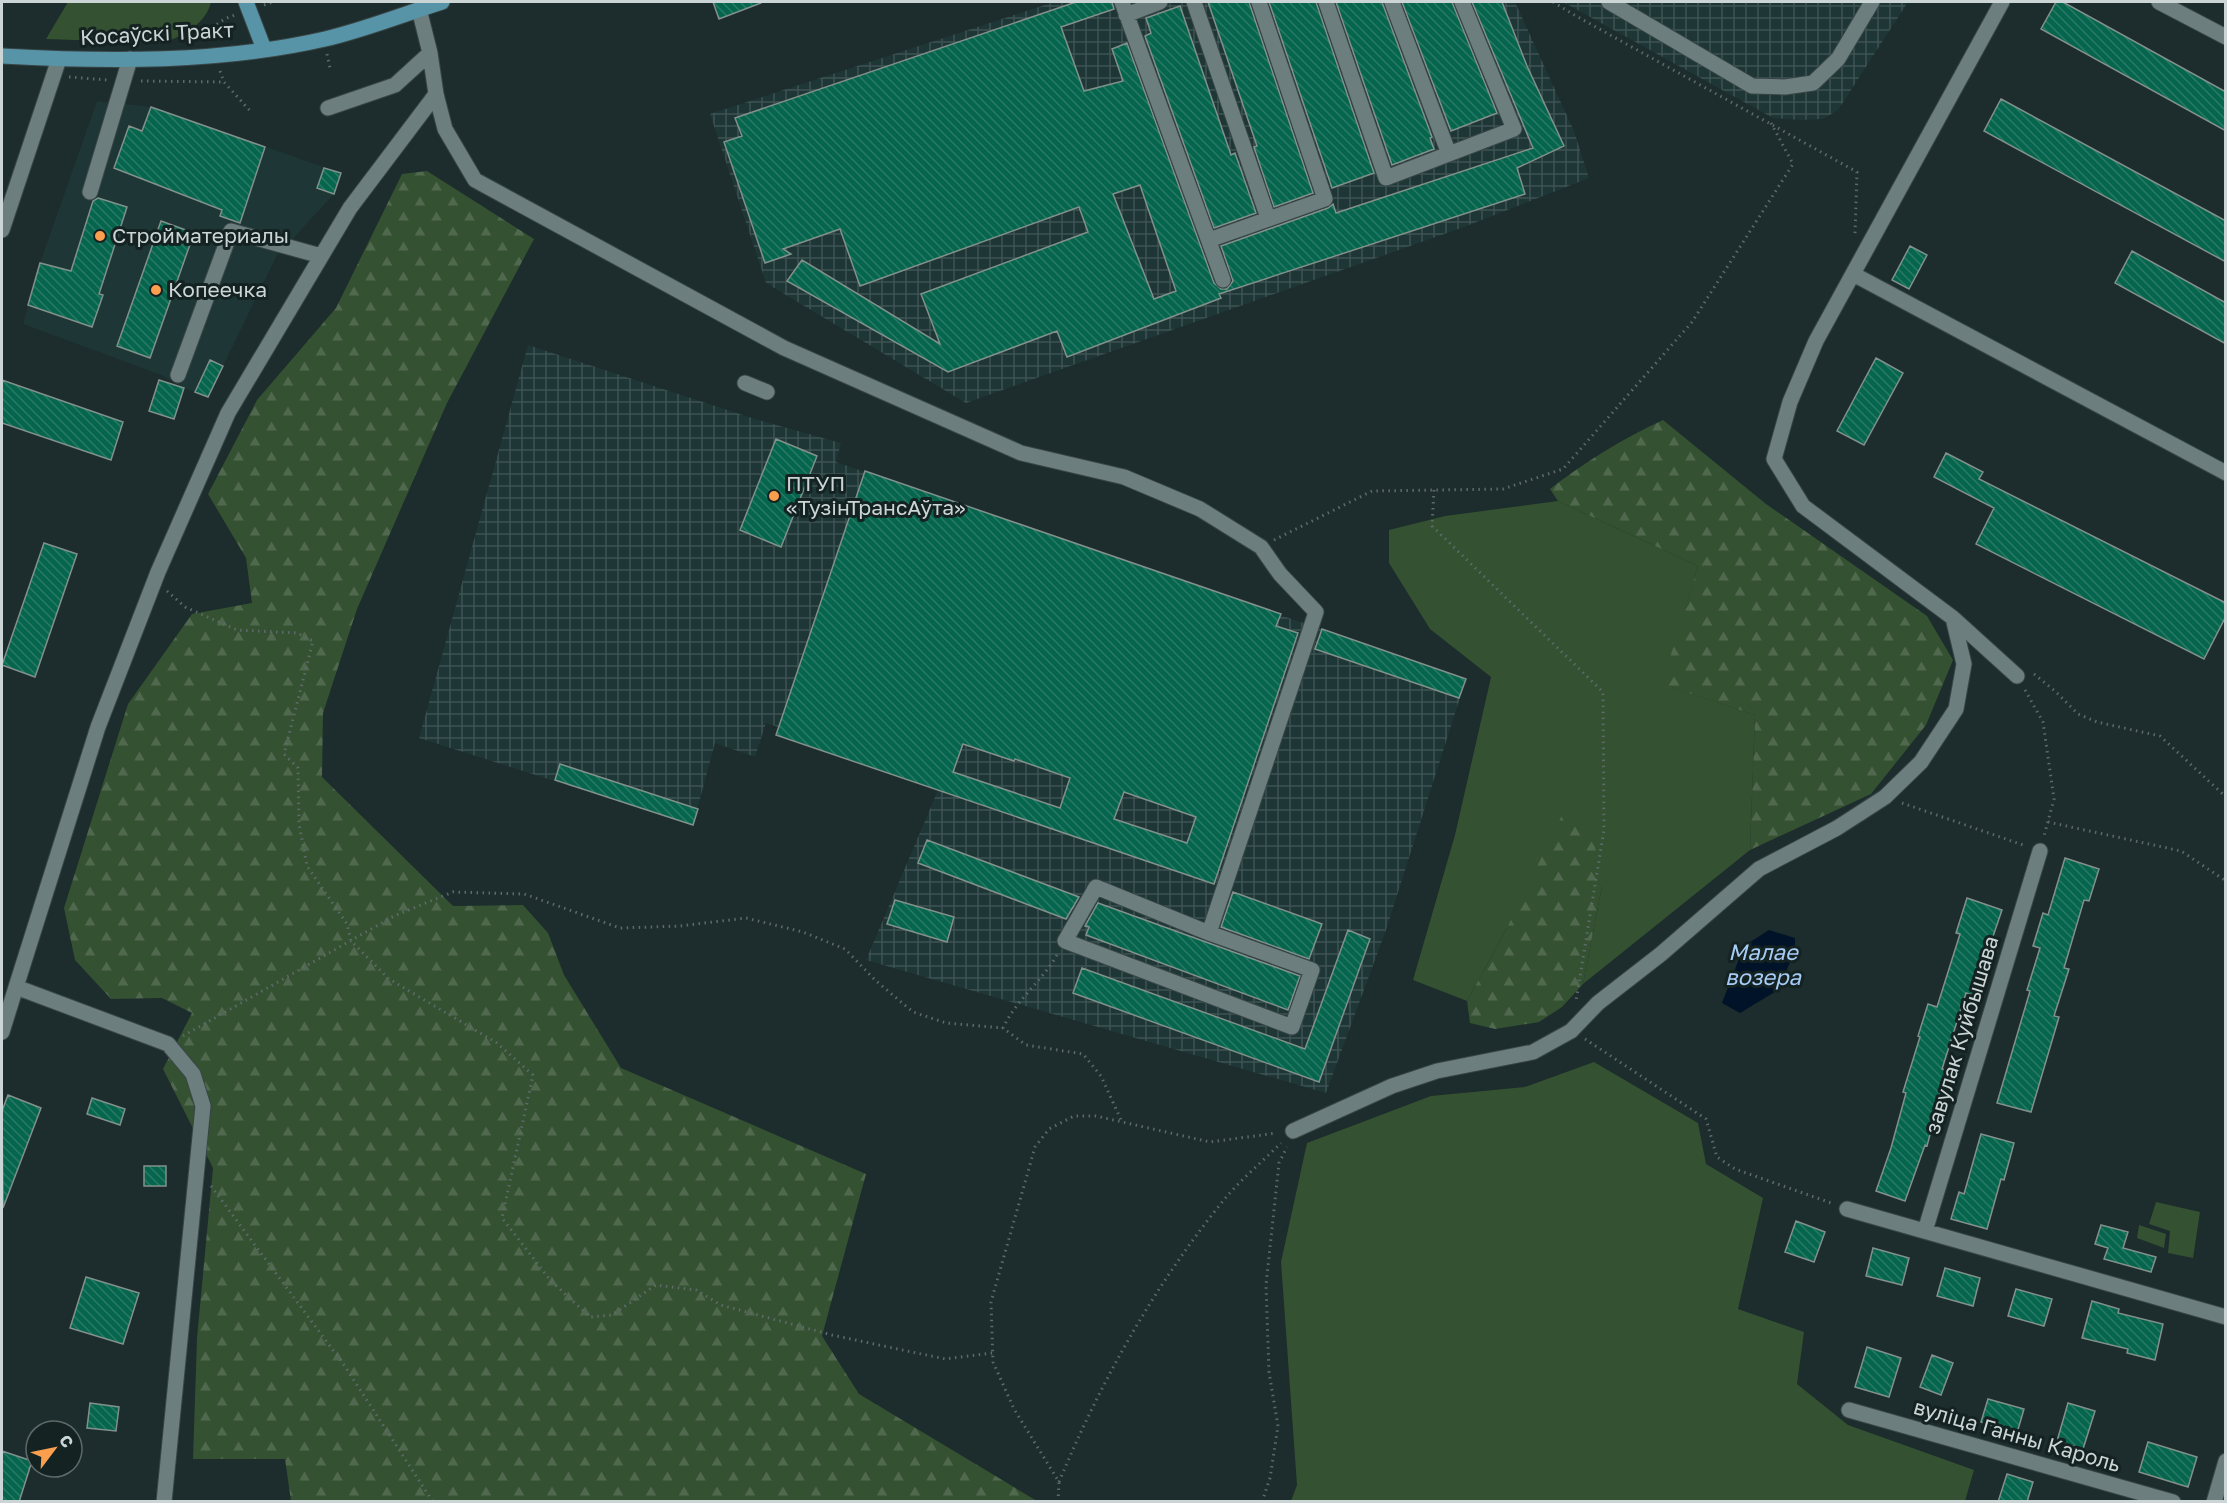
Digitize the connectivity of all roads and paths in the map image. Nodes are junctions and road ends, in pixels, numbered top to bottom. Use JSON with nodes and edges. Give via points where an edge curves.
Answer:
{"nodes":[{"id":1,"x":246,"y":2,"type":"edge"},
{"id":2,"x":442,"y":2,"type":"edge"},
{"id":3,"x":1160,"y":2,"type":"edge"},
{"id":4,"x":1194,"y":2,"type":"edge"},
{"id":5,"x":1259,"y":2,"type":"edge"},
{"id":6,"x":1326,"y":2,"type":"edge"},
{"id":7,"x":1392,"y":2,"type":"edge"},
{"id":8,"x":1462,"y":2,"type":"edge"},
{"id":9,"x":1553,"y":2,"type":"edge"},
{"id":10,"x":1609,"y":2,"type":"edge"},
{"id":11,"x":1872,"y":2,"type":"edge"},
{"id":12,"x":2002,"y":2,"type":"edge"},
{"id":13,"x":2159,"y":2,"type":"edge"},
{"id":14,"x":1124,"y":8,"type":"edge"},
{"id":15,"x":419,"y":9,"type":"junction"},
{"id":16,"x":2226,"y":37,"type":"edge"},
{"id":17,"x":264,"y":49,"type":"junction"},
{"id":18,"x":430,"y":53,"type":"junction"},
{"id":19,"x":2,"y":56,"type":"edge"},
{"id":20,"x":59,"y":59,"type":"junction"},
{"id":21,"x":130,"y":59,"type":"junction"},
{"id":22,"x":435,"y":94,"type":"junction"},
{"id":23,"x":328,"y":108,"type":"dead end"},
{"id":24,"x":1771,"y":123,"type":"junction"},
{"id":25,"x":1449,"y":154,"type":"junction"},
{"id":26,"x":90,"y":192,"type":"dead end"},
{"id":27,"x":1269,"y":218,"type":"junction"},
{"id":28,"x":2,"y":230,"type":"edge"},
{"id":29,"x":1209,"y":240,"type":"junction"},
{"id":30,"x":1855,"y":240,"type":"dead end"},
{"id":31,"x":321,"y":256,"type":"junction"},
{"id":32,"x":1853,"y":274,"type":"junction"},
{"id":33,"x":1223,"y":280,"type":"dead end"},
{"id":34,"x":178,"y":375,"type":"dead end"},
{"id":35,"x":745,"y":383,"type":"dead end"},
{"id":36,"x":767,"y":392,"type":"dead end"},
{"id":37,"x":2226,"y":473,"type":"edge"},
{"id":38,"x":1434,"y":490,"type":"junction"},
{"id":39,"x":1261,"y":547,"type":"junction"},
{"id":40,"x":155,"y":580,"type":"junction"},
{"id":41,"x":1953,"y":618,"type":"junction"},
{"id":42,"x":2023,"y":673,"type":"junction"},
{"id":43,"x":1885,"y":797,"type":"junction"},
{"id":44,"x":2226,"y":797,"type":"edge"},
{"id":45,"x":2048,"y":822,"type":"junction"},
{"id":46,"x":2040,"y":851,"type":"junction"},
{"id":47,"x":2226,"y":880,"type":"edge"},
{"id":48,"x":1209,"y":933,"type":"junction"},
{"id":49,"x":351,"y":941,"type":"junction"},
{"id":50,"x":1065,"y":941,"type":"junction"},
{"id":51,"x":16,"y":987,"type":"junction"},
{"id":52,"x":1003,"y":1028,"type":"junction"},
{"id":53,"x":1572,"y":1030,"type":"junction"},
{"id":54,"x":2,"y":1032,"type":"edge"},
{"id":55,"x":168,"y":1044,"type":"junction"},
{"id":56,"x":1122,"y":1122,"type":"junction"},
{"id":57,"x":1293,"y":1131,"type":"junction"},
{"id":58,"x":196,"y":1165,"type":"junction"},
{"id":59,"x":1847,"y":1209,"type":"joint"},
{"id":60,"x":1925,"y":1231,"type":"junction"},
{"id":61,"x":2226,"y":1317,"type":"edge"},
{"id":62,"x":993,"y":1353,"type":"junction"},
{"id":63,"x":1849,"y":1410,"type":"dead end"},
{"id":64,"x":2226,"y":1461,"type":"edge"},
{"id":65,"x":1059,"y":1482,"type":"junction"},
{"id":66,"x":164,"y":1502,"type":"edge"},
{"id":67,"x":433,"y":1502,"type":"edge"},
{"id":68,"x":1058,"y":1502,"type":"edge"},
{"id":69,"x":1262,"y":1502,"type":"edge"},
{"id":70,"x":2173,"y":1502,"type":"edge"},
{"id":71,"x":2214,"y":1502,"type":"edge"}],
"edges":[{"from":1,"to":17,"type":"main road","name":"Косаўскі Тракт"},
{"from":2,"to":15,"type":"main road"},
{"from":3,"to":14,"type":"street"},
{"from":4,"to":27,"type":"street"},
{"from":5,"to":27,"type":"street","via":[[1325,199]]},
{"from":6,"to":25,"type":"street","via":[[1386,178]]},
{"from":7,"to":25,"type":"street"},
{"from":8,"to":25,"type":"street","via":[[1514,129]]},
{"from":9,"to":24,"type":"path"},
{"from":10,"to":11,"type":"street","via":[[1752,86],[1785,87],[1813,83],[1838,59]]},
{"from":12,"to":32,"type":"street"},
{"from":13,"to":16,"type":"street"},
{"from":14,"to":29,"type":"street"},
{"from":15,"to":17,"type":"main road","via":[[325,39]]},
{"from":15,"to":18,"type":"street"},
{"from":17,"to":21,"type":"main road","name":"Косаўскі Тракт"},
{"from":18,"to":22,"type":"street"},
{"from":18,"to":23,"type":"street","via":[[395,85]]},
{"from":19,"to":20,"type":"main road","name":"Косаўскі Тракт"},
{"from":20,"to":21,"type":"main road","name":"Косаўскі Тракт"},
{"from":20,"to":28,"type":"street"},
{"from":21,"to":26,"type":"street"},
{"from":22,"to":31,"type":"street","via":[[350,208]]},
{"from":22,"to":39,"type":"street","via":[[445,129],[475,180],[784,348],[1021,453],[1124,477],[1200,509]]},
{"from":24,"to":30,"type":"path","via":[[1857,172]]},
{"from":24,"to":38,"type":"path","via":[[1792,164],[1692,322],[1563,469],[1503,489]]},
{"from":27,"to":29,"type":"street"},
{"from":29,"to":33,"type":"street"},
{"from":31,"to":34,"type":"street","via":[[231,231]]},
{"from":31,"to":40,"type":"street","via":[[228,413]]},
{"from":32,"to":37,"type":"street"},
{"from":32,"to":41,"type":"street","via":[[1816,340],[1790,402],[1774,459],[1803,506]]},
{"from":35,"to":36,"type":"street"},
{"from":38,"to":39,"type":"path","via":[[1372,491]]},
{"from":38,"to":53,"type":"path","via":[[1432,526],[1603,692],[1604,830]]},
{"from":39,"to":48,"type":"street","via":[[1316,612]]},
{"from":40,"to":49,"type":"path","via":[[185,607],[237,630],[297,633],[313,641],[284,754],[298,768],[299,824],[307,866],[347,924]]},
{"from":40,"to":51,"type":"street","via":[[98,727]]},
{"from":41,"to":42,"type":"street"},
{"from":41,"to":43,"type":"street","via":[[1964,664],[1956,709],[1921,762]]},
{"from":42,"to":44,"type":"path","via":[[2055,691],[2078,714],[2160,736]]},
{"from":42,"to":45,"type":"path","via":[[2043,722],[2054,799]]},
{"from":43,"to":46,"type":"path"},
{"from":43,"to":53,"type":"street","via":[[1837,828],[1759,869],[1598,1003]]},
{"from":45,"to":46,"type":"path"},
{"from":45,"to":47,"type":"path","via":[[2181,851]]},
{"from":46,"to":60,"type":"street","name":"завулак Куйбышава"},
{"from":48,"to":50,"type":"street","via":[[1095,887]]},
{"from":48,"to":50,"type":"street","via":[[1312,970],[1292,1027]]},
{"from":49,"to":52,"type":"path","via":[[394,916],[453,892],[524,894],[620,928],[747,918],[803,932],[845,949],[913,1012],[946,1023]]},
{"from":49,"to":55,"type":"path"},
{"from":49,"to":62,"type":"path","via":[[388,979],[497,1043],[533,1075],[502,1218],[551,1281],[590,1317],[612,1315],[656,1286],[696,1290],[721,1305],[832,1335],[945,1359]]},
{"from":50,"to":52,"type":"path","via":[[1049,969],[1010,1013]]},
{"from":51,"to":54,"type":"street"},
{"from":51,"to":55,"type":"street"},
{"from":52,"to":56,"type":"path","via":[[1026,1045],[1083,1054],[1101,1076]]},
{"from":53,"to":57,"type":"street","via":[[1533,1052],[1437,1071],[1392,1086]]},
{"from":53,"to":59,"type":"path","via":[[1706,1119],[1716,1157],[1736,1169]]},
{"from":55,"to":58,"type":"street","via":[[193,1074],[204,1106]]},
{"from":56,"to":57,"type":"path","via":[[1210,1142]]},
{"from":56,"to":62,"type":"path","via":[[1074,1116],[1049,1129],[1035,1147],[991,1302]]},
{"from":57,"to":65,"type":"path","via":[[1224,1199],[1170,1272],[1125,1344]]},
{"from":57,"to":69,"type":"path","via":[[1279,1163],[1267,1267],[1269,1372],[1278,1426]]},
{"from":58,"to":66,"type":"street"},
{"from":58,"to":67,"type":"path","via":[[344,1365]]},
{"from":59,"to":60,"type":"street"},
{"from":60,"to":61,"type":"street"},
{"from":62,"to":65,"type":"path","via":[[993,1362],[1014,1409]]},
{"from":63,"to":70,"type":"street","name":"вуліца Ганны Кароль"},
{"from":64,"to":71,"type":"street"},
{"from":65,"to":68,"type":"path"}]}
